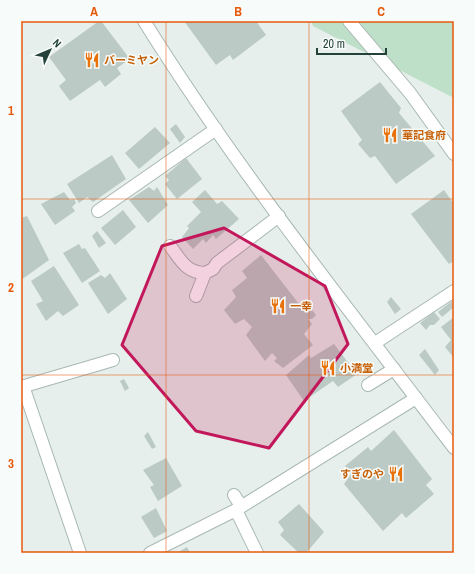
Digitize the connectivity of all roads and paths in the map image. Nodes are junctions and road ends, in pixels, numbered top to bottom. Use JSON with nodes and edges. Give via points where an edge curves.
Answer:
{"nodes":[{"id":1,"x":144,"y":21,"type":"edge"},
{"id":2,"x":349,"y":21,"type":"edge"},
{"id":3,"x":216,"y":129,"type":"junction"},
{"id":4,"x":454,"y":154,"type":"edge"},
{"id":5,"x":98,"y":210,"type":"dead end"},
{"id":6,"x":279,"y":216,"type":"junction"},
{"id":7,"x":170,"y":246,"type":"dead end"},
{"id":8,"x":205,"y":273,"type":"junction"},
{"id":9,"x":454,"y":291,"type":"edge"},
{"id":10,"x":196,"y":296,"type":"dead end"},
{"id":11,"x":375,"y":344,"type":"junction"},
{"id":12,"x":113,"y":360,"type":"dead end"},
{"id":13,"x":394,"y":369,"type":"junction"},
{"id":14,"x":368,"y":385,"type":"dead end"},
{"id":15,"x":22,"y":387,"type":"edge"},
{"id":16,"x":416,"y":398,"type":"junction"},
{"id":17,"x":454,"y":448,"type":"edge"},
{"id":18,"x":234,"y":495,"type":"dead end"},
{"id":19,"x":239,"y":508,"type":"junction"},
{"id":20,"x":80,"y":553,"type":"edge"},
{"id":21,"x":150,"y":553,"type":"edge"},
{"id":22,"x":257,"y":553,"type":"edge"}],
"edges":[{"from":1,"to":3,"type":"street"},
{"from":2,"to":4,"type":"street","via":[[410,93]]},
{"from":3,"to":5,"type":"street"},
{"from":3,"to":6,"type":"street"},
{"from":6,"to":8,"type":"street"},
{"from":6,"to":11,"type":"street"},
{"from":7,"to":8,"type":"street","via":[[188,269],[196,273]]},
{"from":8,"to":10,"type":"street"},
{"from":9,"to":11,"type":"street"},
{"from":11,"to":13,"type":"street"},
{"from":12,"to":15,"type":"street"},
{"from":13,"to":14,"type":"street"},
{"from":13,"to":16,"type":"street"},
{"from":15,"to":20,"type":"street"},
{"from":16,"to":17,"type":"street"},
{"from":16,"to":19,"type":"street","via":[[273,481]]},
{"from":18,"to":19,"type":"street"},
{"from":19,"to":21,"type":"street"},
{"from":19,"to":22,"type":"street"}]}
